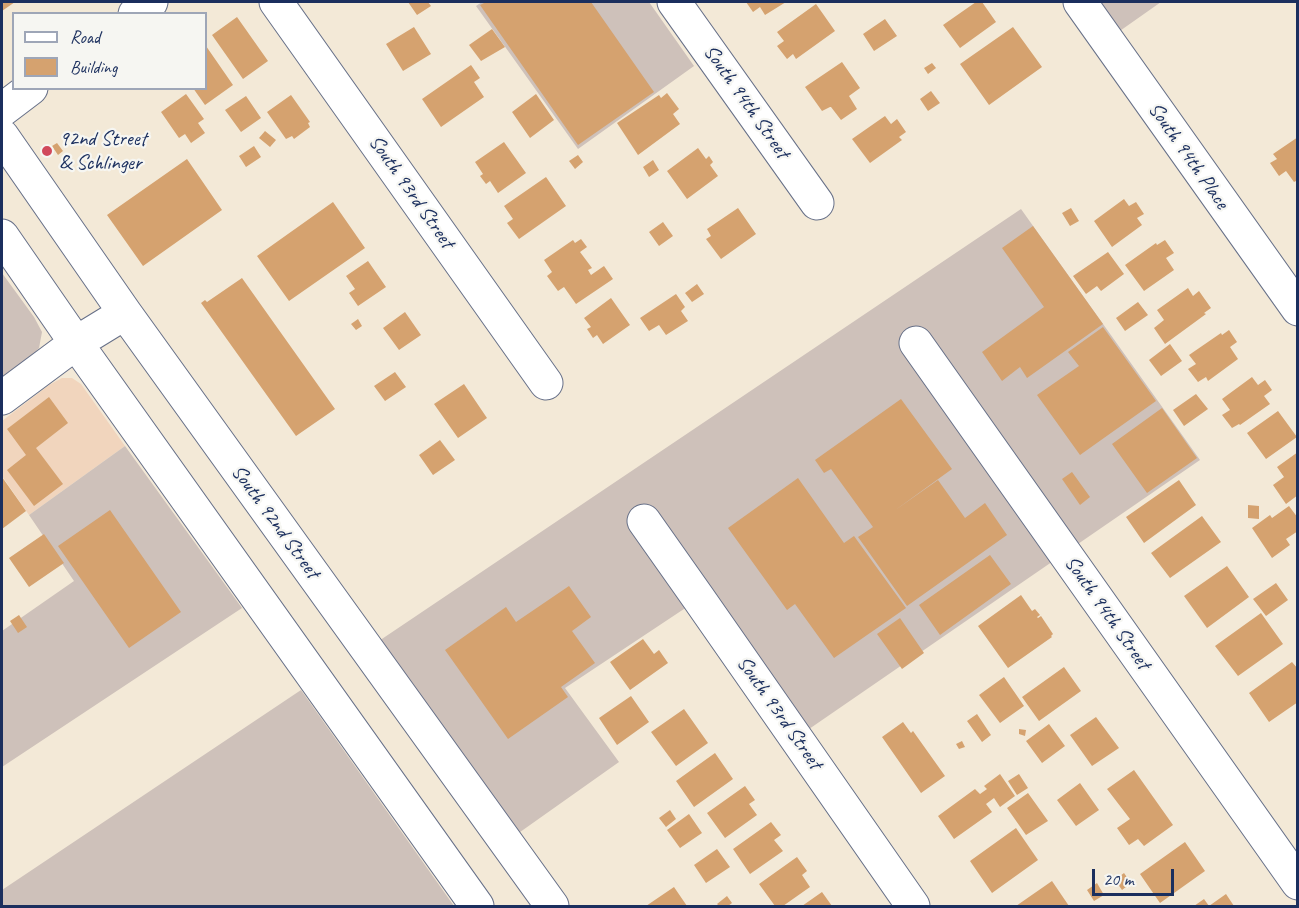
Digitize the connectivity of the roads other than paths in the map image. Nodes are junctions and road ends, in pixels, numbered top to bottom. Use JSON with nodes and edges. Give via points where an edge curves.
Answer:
{"nodes":[{"id":1,"x":152,"y":2,"type":"edge"},
{"id":2,"x":276,"y":2,"type":"edge"},
{"id":3,"x":675,"y":2,"type":"edge"},
{"id":4,"x":1080,"y":2,"type":"edge"},
{"id":5,"x":138,"y":12,"type":"edge"},
{"id":6,"x":28,"y":90,"type":"edge"},
{"id":7,"x":2,"y":110,"type":"edge"},
{"id":8,"x":2,"y":136,"type":"edge"},
{"id":9,"x":817,"y":203,"type":"dead end"},
{"id":10,"x":2,"y":236,"type":"edge"},
{"id":11,"x":1298,"y":309,"type":"edge"},
{"id":12,"x":125,"y":313,"type":"junction"},
{"id":13,"x":76,"y":343,"type":"junction"},
{"id":14,"x":916,"y":343,"type":"dead end"},
{"id":15,"x":546,"y":383,"type":"dead end"},
{"id":16,"x":2,"y":398,"type":"edge"},
{"id":17,"x":644,"y":521,"type":"dead end"},
{"id":18,"x":1298,"y":883,"type":"edge"},
{"id":19,"x":477,"y":906,"type":"edge"},
{"id":20,"x":552,"y":906,"type":"edge"},
{"id":21,"x":913,"y":906,"type":"edge"}],
"edges":[{"from":1,"to":5,"type":"street"},
{"from":2,"to":15,"type":"street","name":"South 93rd Street"},
{"from":3,"to":9,"type":"street","name":"South 94th Street"},
{"from":4,"to":11,"type":"street","name":"South 94th Place"},
{"from":6,"to":7,"type":"street"},
{"from":8,"to":12,"type":"street","name":"South 92nd Street"},
{"from":10,"to":13,"type":"street"},
{"from":12,"to":13,"type":"street"},
{"from":12,"to":20,"type":"street","name":"South 92nd Street"},
{"from":13,"to":16,"type":"street"},
{"from":13,"to":19,"type":"street"},
{"from":14,"to":18,"type":"street","name":"South 94th Street"},
{"from":17,"to":21,"type":"street","name":"South 93rd Street"}]}
